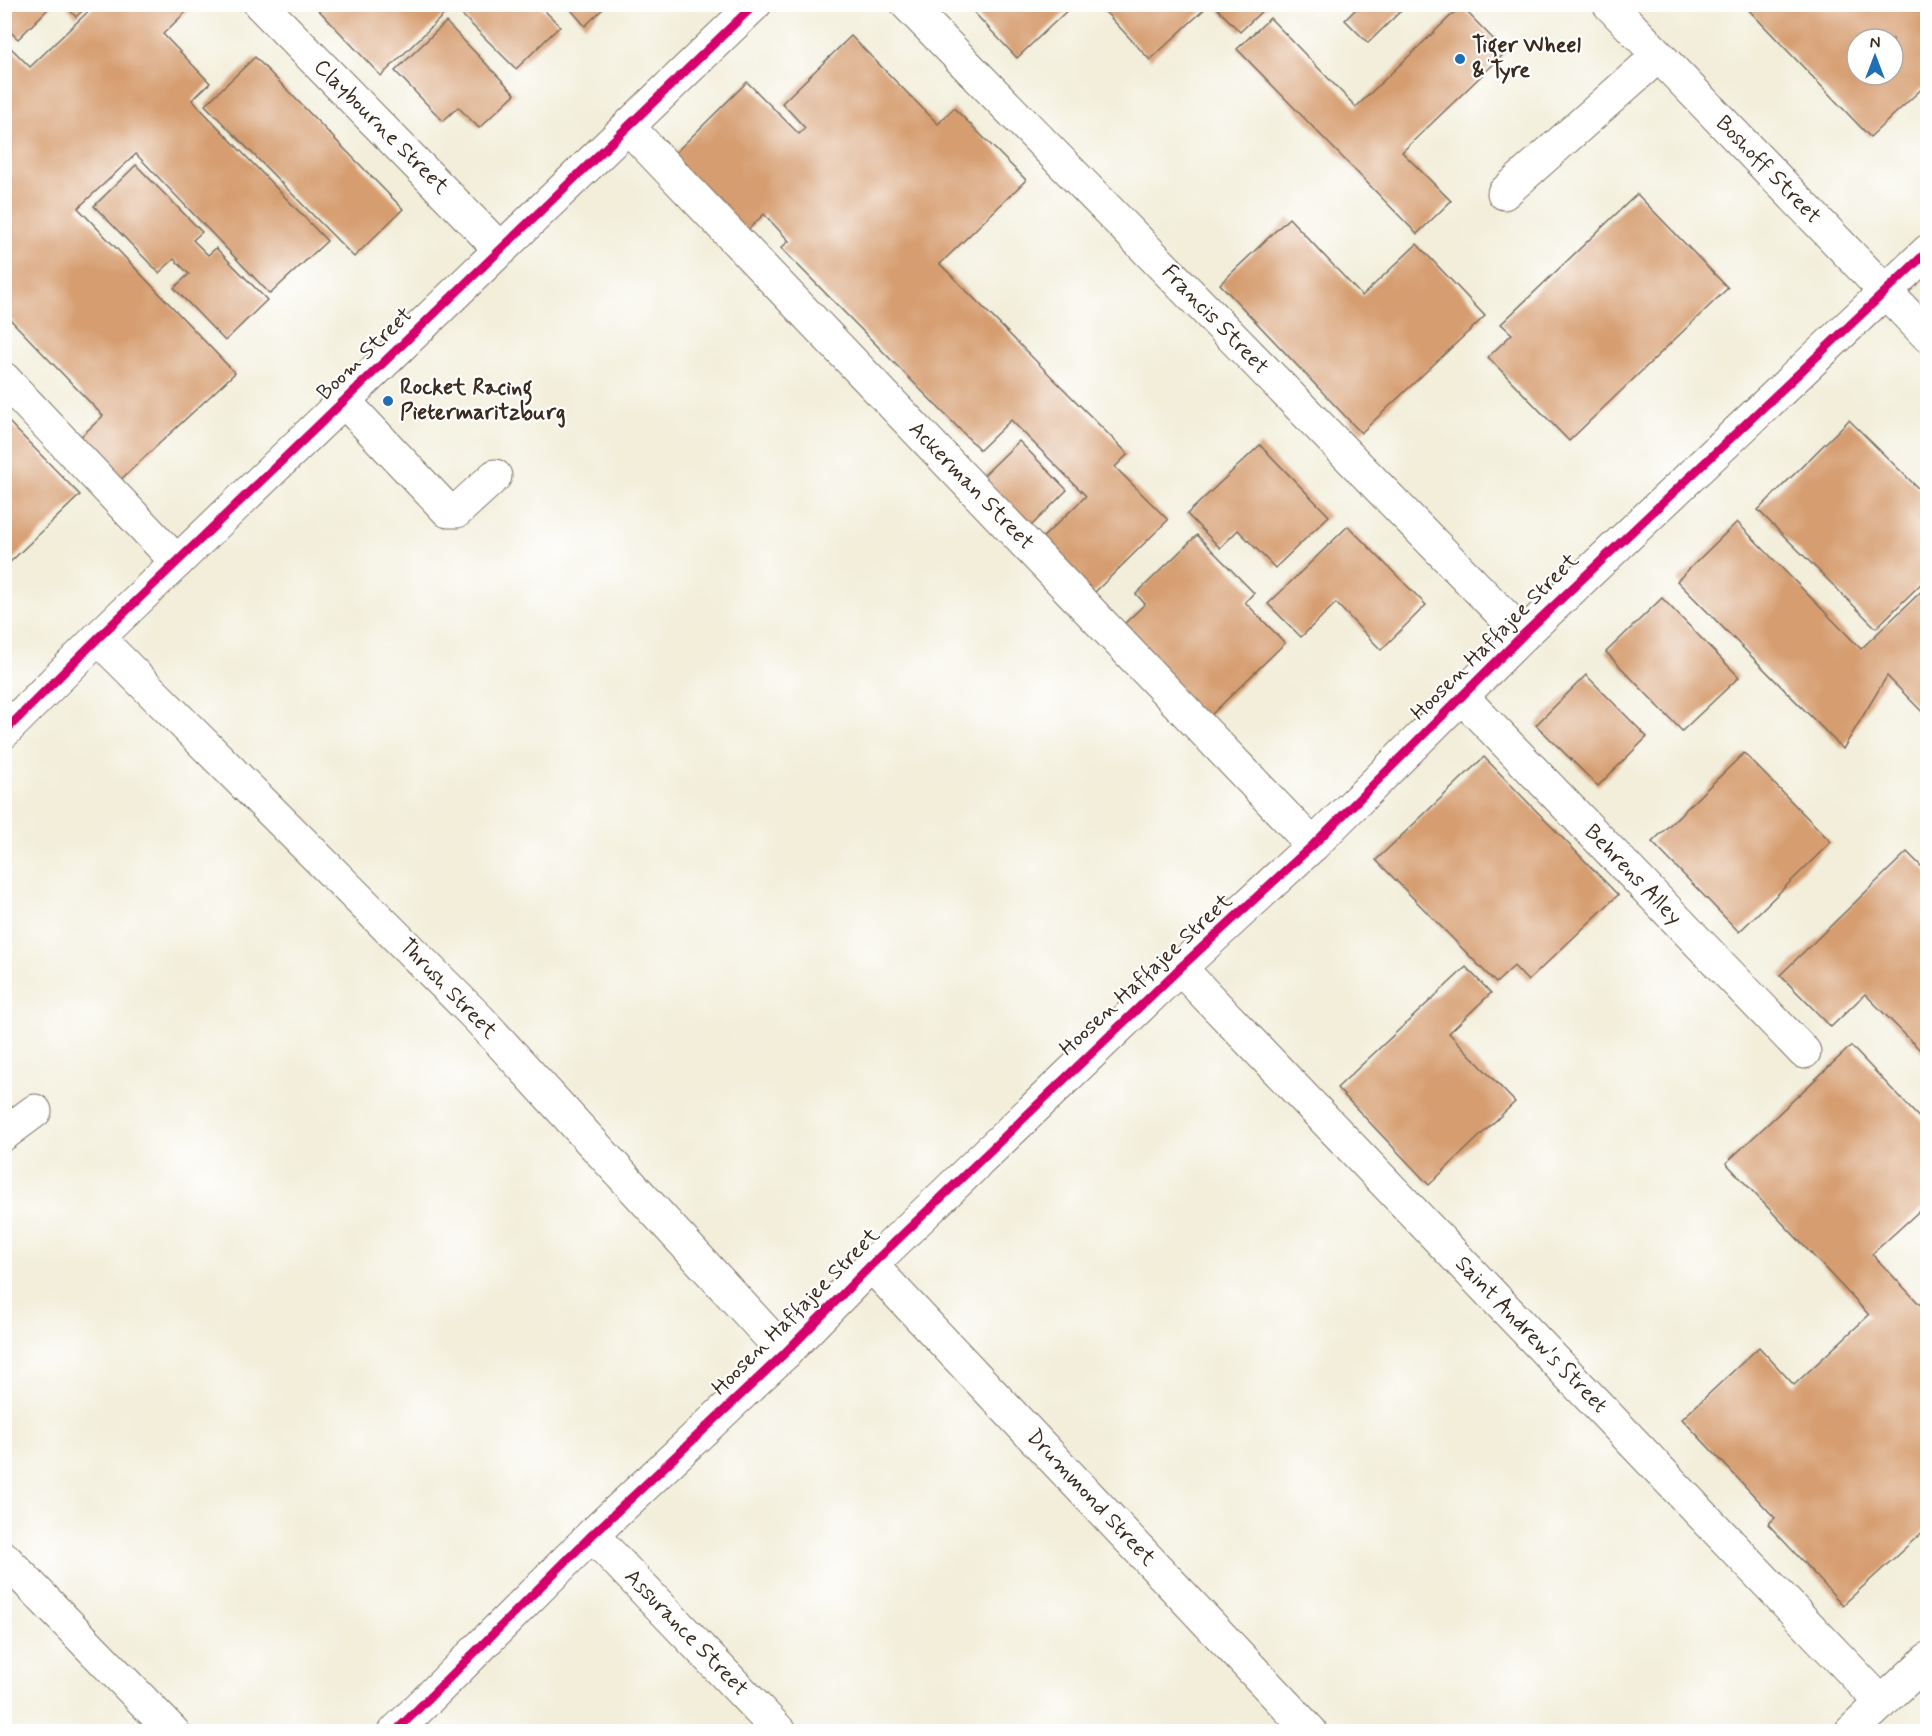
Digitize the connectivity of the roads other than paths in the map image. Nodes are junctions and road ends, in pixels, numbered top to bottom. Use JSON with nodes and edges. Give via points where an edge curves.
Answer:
{"nodes":[{"id":1,"x":260,"y":4,"type":"edge"},
{"id":2,"x":755,"y":4,"type":"edge"},
{"id":3,"x":907,"y":4,"type":"edge"},
{"id":4,"x":1609,"y":4,"type":"edge"},
{"id":5,"x":1658,"y":56,"type":"junction"},
{"id":6,"x":629,"y":128,"type":"junction"},
{"id":7,"x":1504,"y":193,"type":"dead end"},
{"id":8,"x":501,"y":250,"type":"junction"},
{"id":9,"x":1928,"y":251,"type":"edge"},
{"id":10,"x":1885,"y":292,"type":"junction"},
{"id":11,"x":1928,"y":336,"type":"edge"},
{"id":12,"x":4,"y":379,"type":"edge"},
{"id":13,"x":344,"y":401,"type":"junction"},
{"id":14,"x":495,"y":476,"type":"dead end"},
{"id":15,"x":177,"y":562,"type":"junction"},
{"id":16,"x":1523,"y":635,"type":"junction"},
{"id":17,"x":98,"y":638,"type":"junction"},
{"id":18,"x":1462,"y":697,"type":"junction"},
{"id":19,"x":4,"y":732,"type":"edge"},
{"id":20,"x":1313,"y":845,"type":"junction"},
{"id":21,"x":1180,"y":968,"type":"junction"},
{"id":22,"x":1804,"y":1053,"type":"dead end"},
{"id":23,"x":35,"y":1111,"type":"dead end"},
{"id":24,"x":4,"y":1134,"type":"edge"},
{"id":25,"x":871,"y":1265,"type":"junction"},
{"id":26,"x":785,"y":1353,"type":"junction"},
{"id":27,"x":592,"y":1535,"type":"junction"},
{"id":28,"x":4,"y":1558,"type":"edge"},
{"id":29,"x":1928,"y":1659,"type":"edge"},
{"id":30,"x":1882,"y":1703,"type":"junction"},
{"id":31,"x":173,"y":1731,"type":"edge"},
{"id":32,"x":395,"y":1731,"type":"edge"},
{"id":33,"x":780,"y":1731,"type":"edge"},
{"id":34,"x":1311,"y":1731,"type":"edge"},
{"id":35,"x":1851,"y":1731,"type":"edge"}],
"edges":[{"from":1,"to":8,"type":"street","name":"Claybourne Street"},
{"from":2,"to":6,"type":"street","name":"Boom Street"},
{"from":3,"to":16,"type":"street","name":"Francis Street"},
{"from":4,"to":5,"type":"street","name":"Boshoff Street"},
{"from":5,"to":7,"type":"street"},
{"from":5,"to":10,"type":"street","name":"Boshoff Street"},
{"from":6,"to":8,"type":"street","name":"Boom Street"},
{"from":6,"to":20,"type":"street","name":"Ackerman Street"},
{"from":8,"to":13,"type":"street","name":"Boom Street"},
{"from":9,"to":10,"type":"street","name":"Hoosen Haffajee Street"},
{"from":10,"to":11,"type":"street","name":"Boshoff Street"},
{"from":10,"to":16,"type":"street","name":"Hoosen Haffajee Street"},
{"from":12,"to":15,"type":"street"},
{"from":13,"to":14,"type":"street","via":[[448,511],[458,511]]},
{"from":13,"to":15,"type":"street","name":"Boom Street"},
{"from":15,"to":17,"type":"street","name":"Boom Street"},
{"from":16,"to":18,"type":"street","name":"Hoosen Haffajee Street"},
{"from":17,"to":19,"type":"street","name":"Boom Street"},
{"from":17,"to":26,"type":"street","name":"Thrush Street","via":[[479,1018]]},
{"from":18,"to":20,"type":"street","name":"Hoosen Haffajee Street"},
{"from":18,"to":22,"type":"street","name":"Behrens Alley"},
{"from":20,"to":21,"type":"street","name":"Hoosen Haffajee Street"},
{"from":21,"to":25,"type":"street","name":"Hoosen Haffajee Street"},
{"from":21,"to":30,"type":"street","name":"Saint Andrew's Street"},
{"from":23,"to":24,"type":"street"},
{"from":25,"to":26,"type":"street","name":"Hoosen Haffajee Street"},
{"from":25,"to":34,"type":"street","name":"Drummond Street"},
{"from":26,"to":27,"type":"street","name":"Hoosen Haffajee Street"},
{"from":27,"to":32,"type":"street","name":"Hoosen Haffajee Street"},
{"from":27,"to":33,"type":"street","name":"Assurance Street"},
{"from":28,"to":31,"type":"street"},
{"from":29,"to":30,"type":"street"},
{"from":30,"to":35,"type":"street"}]}
